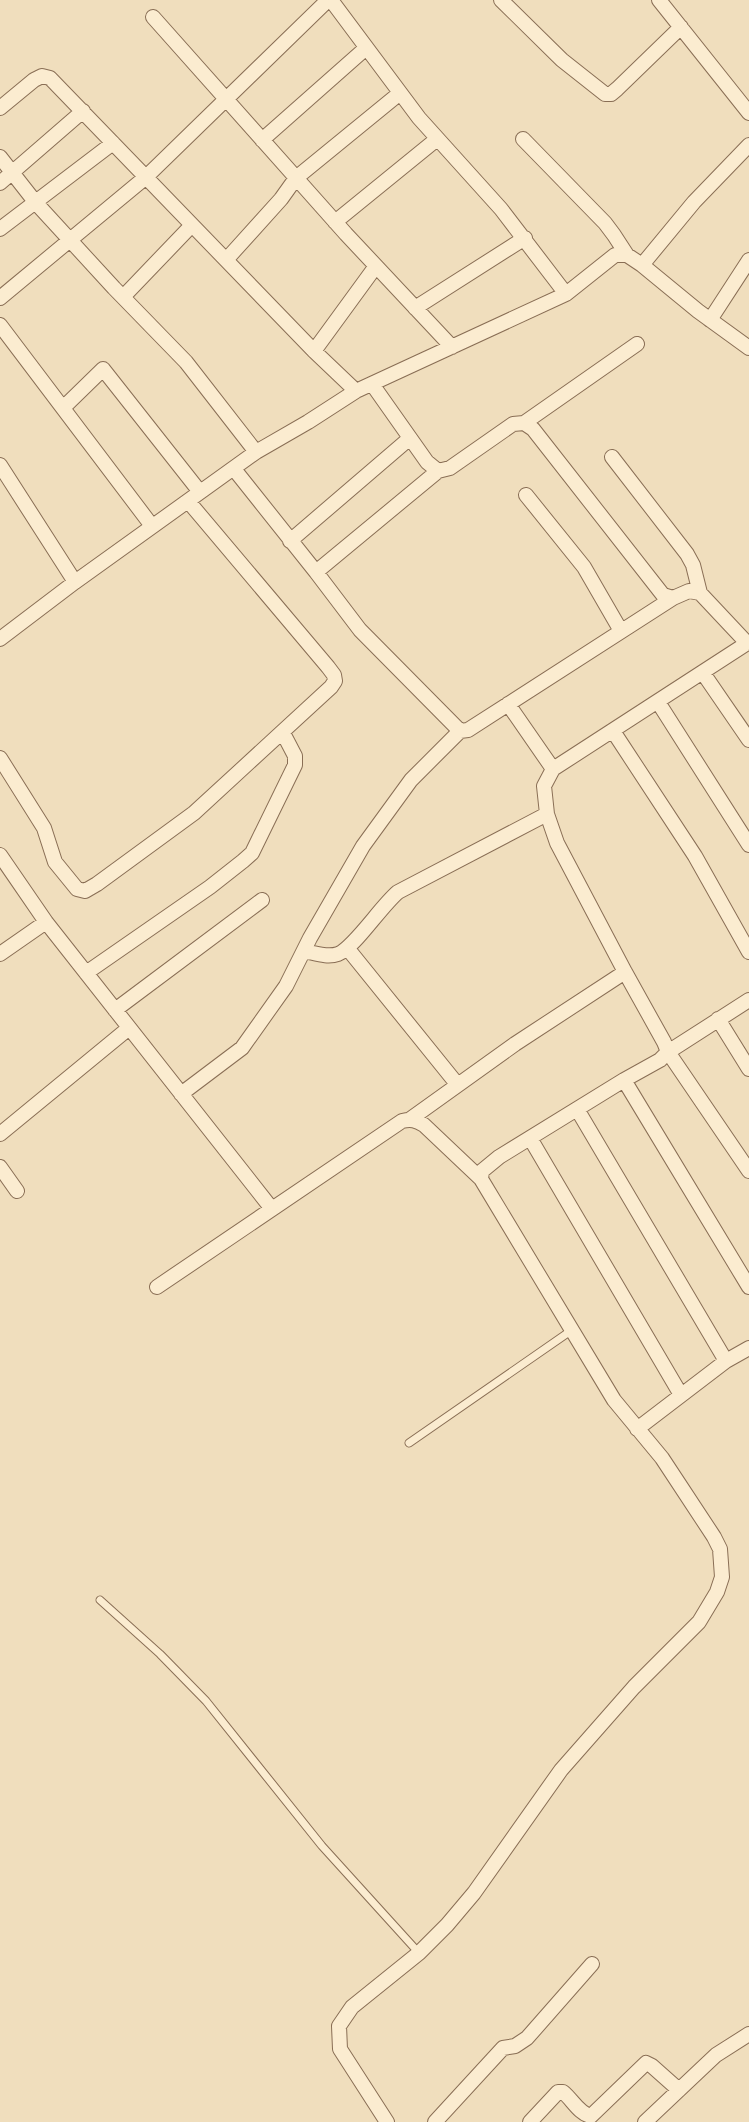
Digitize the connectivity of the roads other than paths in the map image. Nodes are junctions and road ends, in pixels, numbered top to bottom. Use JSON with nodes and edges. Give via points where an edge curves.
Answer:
{"nodes":[{"id":1,"x":329,"y":0,"type":"edge"},
{"id":2,"x":501,"y":0,"type":"edge"},
{"id":3,"x":659,"y":0,"type":"edge"},
{"id":4,"x":153,"y":17,"type":"dead end"},
{"id":5,"x":681,"y":27,"type":"junction"},
{"id":6,"x":366,"y":48,"type":"junction"},
{"id":7,"x":400,"y":93,"type":"junction"},
{"id":8,"x":226,"y":99,"type":"junction"},
{"id":9,"x":0,"y":108,"type":"edge"},
{"id":10,"x":83,"y":111,"type":"junction"},
{"id":11,"x":749,"y":113,"type":"edge"},
{"id":12,"x":437,"y":139,"type":"junction"},
{"id":13,"x":262,"y":140,"type":"junction"},
{"id":14,"x":524,"y":140,"type":"dead end"},
{"id":15,"x":113,"y":143,"type":"junction"},
{"id":16,"x":747,"y":152,"type":"edge"},
{"id":17,"x":0,"y":157,"type":"edge"},
{"id":18,"x":13,"y":174,"type":"junction"},
{"id":19,"x":146,"y":177,"type":"junction"},
{"id":20,"x":296,"y":178,"type":"junction"},
{"id":21,"x":0,"y":183,"type":"edge"},
{"id":22,"x":36,"y":203,"type":"junction"},
{"id":23,"x":335,"y":222,"type":"junction"},
{"id":24,"x":192,"y":225,"type":"junction"},
{"id":25,"x":0,"y":229,"type":"edge"},
{"id":26,"x":525,"y":238,"type":"junction"},
{"id":27,"x":70,"y":241,"type":"junction"},
{"id":28,"x":627,"y":255,"type":"junction"},
{"id":29,"x":226,"y":260,"type":"junction"},
{"id":30,"x":749,"y":260,"type":"edge"},
{"id":31,"x":642,"y":265,"type":"junction"},
{"id":32,"x":376,"y":266,"type":"junction"},
{"id":33,"x":566,"y":294,"type":"junction"},
{"id":34,"x":123,"y":297,"type":"junction"},
{"id":35,"x":0,"y":298,"type":"edge"},
{"id":36,"x":415,"y":308,"type":"junction"},
{"id":37,"x":710,"y":320,"type":"junction"},
{"id":38,"x":0,"y":325,"type":"edge"},
{"id":39,"x":637,"y":344,"type":"dead end"},
{"id":40,"x":452,"y":347,"type":"junction"},
{"id":41,"x":749,"y":348,"type":"edge"},
{"id":42,"x":314,"y":351,"type":"junction"},
{"id":43,"x":372,"y":384,"type":"junction"},
{"id":44,"x":356,"y":391,"type":"junction"},
{"id":45,"x":63,"y":408,"type":"junction"},
{"id":46,"x":524,"y":423,"type":"junction"},
{"id":47,"x":410,"y":438,"type":"junction"},
{"id":48,"x":256,"y":452,"type":"junction"},
{"id":49,"x":612,"y":457,"type":"dead end"},
{"id":50,"x":0,"y":464,"type":"edge"},
{"id":51,"x":234,"y":469,"type":"junction"},
{"id":52,"x":438,"y":471,"type":"junction"},
{"id":53,"x":200,"y":492,"type":"junction"},
{"id":54,"x":526,"y":495,"type":"dead end"},
{"id":55,"x":188,"y":501,"type":"junction"},
{"id":56,"x":152,"y":526,"type":"junction"},
{"id":57,"x":290,"y":540,"type":"junction"},
{"id":58,"x":316,"y":572,"type":"junction"},
{"id":59,"x":75,"y":582,"type":"junction"},
{"id":60,"x":700,"y":593,"type":"junction"},
{"id":61,"x":673,"y":598,"type":"junction"},
{"id":62,"x":621,"y":631,"type":"junction"},
{"id":63,"x":0,"y":639,"type":"edge"},
{"id":64,"x":748,"y":642,"type":"edge"},
{"id":65,"x":703,"y":673,"type":"junction"},
{"id":66,"x":658,"y":702,"type":"junction"},
{"id":67,"x":508,"y":704,"type":"junction"},
{"id":68,"x":460,"y":731,"type":"junction"},
{"id":69,"x":613,"y":731,"type":"junction"},
{"id":70,"x":283,"y":733,"type":"junction"},
{"id":71,"x":749,"y":740,"type":"edge"},
{"id":72,"x":0,"y":758,"type":"edge"},
{"id":73,"x":552,"y":769,"type":"junction"},
{"id":74,"x":548,"y":814,"type":"junction"},
{"id":75,"x":749,"y":845,"type":"edge"},
{"id":76,"x":0,"y":855,"type":"edge"},
{"id":77,"x":262,"y":900,"type":"dead end"},
{"id":78,"x":46,"y":922,"type":"junction"},
{"id":79,"x":348,"y":949,"type":"junction"},
{"id":80,"x":304,"y":951,"type":"junction"},
{"id":81,"x":749,"y":952,"type":"edge"},
{"id":82,"x":0,"y":954,"type":"edge"},
{"id":83,"x":625,"y":972,"type":"junction"},
{"id":84,"x":86,"y":973,"type":"junction"},
{"id":85,"x":749,"y":1000,"type":"edge"},
{"id":86,"x":115,"y":1010,"type":"junction"},
{"id":87,"x":718,"y":1019,"type":"junction"},
{"id":88,"x":130,"y":1028,"type":"junction"},
{"id":89,"x":668,"y":1052,"type":"junction"},
{"id":90,"x":749,"y":1069,"type":"edge"},
{"id":91,"x":624,"y":1080,"type":"junction"},
{"id":92,"x":457,"y":1084,"type":"junction"},
{"id":93,"x":181,"y":1094,"type":"junction"},
{"id":94,"x":577,"y":1109,"type":"junction"},
{"id":95,"x":409,"y":1120,"type":"junction"},
{"id":96,"x":0,"y":1134,"type":"edge"},
{"id":97,"x":530,"y":1138,"type":"junction"},
{"id":98,"x":0,"y":1167,"type":"edge"},
{"id":99,"x":749,"y":1171,"type":"edge"},
{"id":100,"x":481,"y":1179,"type":"junction"},
{"id":101,"x":17,"y":1191,"type":"dead end"},
{"id":102,"x":272,"y":1209,"type":"junction"},
{"id":103,"x":157,"y":1287,"type":"dead end"},
{"id":104,"x":749,"y":1287,"type":"edge"},
{"id":105,"x":572,"y":1330,"type":"junction"},
{"id":106,"x":749,"y":1348,"type":"edge"},
{"id":107,"x":726,"y":1361,"type":"junction"},
{"id":108,"x":681,"y":1395,"type":"junction"},
{"id":109,"x":637,"y":1429,"type":"junction"},
{"id":110,"x":410,"y":1444,"type":"dead end"},
{"id":111,"x":100,"y":1600,"type":"dead end"},
{"id":112,"x":419,"y":1953,"type":"junction"},
{"id":113,"x":592,"y":1964,"type":"dead end"},
{"id":114,"x":749,"y":2034,"type":"edge"},
{"id":115,"x":679,"y":2090,"type":"junction"},
{"id":116,"x":387,"y":2122,"type":"edge"},
{"id":117,"x":436,"y":2122,"type":"edge"},
{"id":118,"x":530,"y":2122,"type":"edge"},
{"id":119,"x":645,"y":2122,"type":"edge"}],
"edges":[{"from":1,"to":6,"type":"street"},
{"from":1,"to":8,"type":"street"},
{"from":2,"to":5,"type":"street","via":[[562,60],[605,94],[611,94],[617,89]]},
{"from":3,"to":5,"type":"street"},
{"from":4,"to":8,"type":"street"},
{"from":5,"to":11,"type":"street"},
{"from":6,"to":7,"type":"street"},
{"from":6,"to":13,"type":"street"},
{"from":7,"to":12,"type":"street"},
{"from":7,"to":20,"type":"street"},
{"from":8,"to":13,"type":"street"},
{"from":8,"to":19,"type":"street"},
{"from":9,"to":10,"type":"street","via":[[42,76],[50,78]]},
{"from":10,"to":15,"type":"street"},
{"from":10,"to":18,"type":"street"},
{"from":12,"to":23,"type":"street"},
{"from":12,"to":26,"type":"street"},
{"from":13,"to":20,"type":"street"},
{"from":14,"to":28,"type":"street","via":[[605,223]]},
{"from":15,"to":19,"type":"street"},
{"from":15,"to":22,"type":"street"},
{"from":16,"to":31,"type":"street","via":[[694,202]]},
{"from":17,"to":18,"type":"street"},
{"from":18,"to":21,"type":"street"},
{"from":18,"to":22,"type":"street"},
{"from":19,"to":24,"type":"street"},
{"from":19,"to":27,"type":"street"},
{"from":20,"to":23,"type":"street"},
{"from":20,"to":29,"type":"street","via":[[281,199]]},
{"from":22,"to":25,"type":"street"},
{"from":22,"to":27,"type":"street"},
{"from":23,"to":32,"type":"street"},
{"from":24,"to":29,"type":"street"},
{"from":24,"to":34,"type":"street"},
{"from":26,"to":33,"type":"street"},
{"from":26,"to":36,"type":"street"},
{"from":27,"to":34,"type":"street"},
{"from":27,"to":35,"type":"street"},
{"from":28,"to":31,"type":"street"},
{"from":28,"to":33,"type":"street","via":[[615,255]]},
{"from":29,"to":42,"type":"street"},
{"from":30,"to":37,"type":"street"},
{"from":31,"to":37,"type":"street"},
{"from":32,"to":36,"type":"street"},
{"from":32,"to":42,"type":"street"},
{"from":33,"to":40,"type":"street"},
{"from":34,"to":48,"type":"street","via":[[186,362]]},
{"from":36,"to":40,"type":"street"},
{"from":37,"to":41,"type":"street"},
{"from":38,"to":45,"type":"street"},
{"from":39,"to":46,"type":"street"},
{"from":40,"to":43,"type":"street"},
{"from":42,"to":44,"type":"street"},
{"from":43,"to":44,"type":"street"},
{"from":43,"to":47,"type":"street"},
{"from":44,"to":48,"type":"street"},
{"from":45,"to":53,"type":"street","via":[[102,369]]},
{"from":45,"to":56,"type":"street"},
{"from":46,"to":52,"type":"street","via":[[512,424],[450,468]]},
{"from":46,"to":61,"type":"street","via":[[533,429],[660,591]]},
{"from":47,"to":52,"type":"street","via":[[427,462]]},
{"from":47,"to":57,"type":"street"},
{"from":48,"to":51,"type":"street"},
{"from":49,"to":60,"type":"street","via":[[687,554],[693,565]]},
{"from":50,"to":59,"type":"street"},
{"from":51,"to":53,"type":"street"},
{"from":51,"to":57,"type":"street"},
{"from":52,"to":58,"type":"street"},
{"from":53,"to":55,"type":"street"},
{"from":54,"to":62,"type":"street","via":[[584,567]]},
{"from":55,"to":56,"type":"street"},
{"from":55,"to":70,"type":"street","via":[[334,674],[335,680],[331,687]]},
{"from":56,"to":59,"type":"street"},
{"from":57,"to":58,"type":"street"},
{"from":58,"to":68,"type":"street","via":[[360,630]]},
{"from":59,"to":63,"type":"street"},
{"from":60,"to":61,"type":"street","via":[[689,591]]},
{"from":60,"to":64,"type":"street"},
{"from":61,"to":62,"type":"street"},
{"from":62,"to":67,"type":"street"},
{"from":64,"to":65,"type":"street"},
{"from":65,"to":66,"type":"street"},
{"from":65,"to":71,"type":"street"},
{"from":66,"to":69,"type":"street"},
{"from":66,"to":75,"type":"street"},
{"from":67,"to":68,"type":"street","via":[[468,730]]},
{"from":67,"to":73,"type":"street"},
{"from":68,"to":80,"type":"street","via":[[411,780],[394,801],[363,846]]},
{"from":69,"to":73,"type":"street"},
{"from":69,"to":81,"type":"street","via":[[695,856]]},
{"from":70,"to":72,"type":"street","via":[[194,813],[97,884],[85,890],[77,889],[55,862],[44,828]]},
{"from":70,"to":84,"type":"street","via":[[296,756],[295,765],[252,853],[210,887]]},
{"from":73,"to":74,"type":"street","via":[[544,786]]},
{"from":74,"to":79,"type":"street","via":[[398,892],[385,903]]},
{"from":74,"to":83,"type":"street","via":[[557,843]]},
{"from":76,"to":78,"type":"street"},
{"from":77,"to":86,"type":"street"},
{"from":78,"to":82,"type":"street"},
{"from":78,"to":84,"type":"street"},
{"from":79,"to":80,"type":"street","via":[[337,955],[326,956]]},
{"from":79,"to":92,"type":"street"},
{"from":80,"to":93,"type":"street","via":[[286,986],[242,1048]]},
{"from":83,"to":89,"type":"street"},
{"from":83,"to":92,"type":"street"},
{"from":84,"to":86,"type":"street"},
{"from":85,"to":87,"type":"street"},
{"from":86,"to":88,"type":"street"},
{"from":87,"to":89,"type":"street"},
{"from":87,"to":90,"type":"street"},
{"from":88,"to":93,"type":"street"},
{"from":88,"to":96,"type":"street"},
{"from":89,"to":91,"type":"street","via":[[660,1060]]},
{"from":89,"to":99,"type":"street"},
{"from":91,"to":94,"type":"street"},
{"from":91,"to":104,"type":"street"},
{"from":92,"to":95,"type":"street"},
{"from":93,"to":102,"type":"street"},
{"from":94,"to":97,"type":"street"},
{"from":94,"to":107,"type":"street"},
{"from":95,"to":100,"type":"street","via":[[417,1121],[431,1130]]},
{"from":95,"to":102,"type":"street","via":[[402,1121]]},
{"from":97,"to":100,"type":"street","via":[[482,1170]]},
{"from":97,"to":108,"type":"street"},
{"from":98,"to":101,"type":"street"},
{"from":100,"to":105,"type":"street"},
{"from":102,"to":103,"type":"street"},
{"from":105,"to":109,"type":"street","via":[[614,1400]]},
{"from":105,"to":110,"type":"lane"},
{"from":106,"to":107,"type":"street"},
{"from":107,"to":108,"type":"street"},
{"from":108,"to":109,"type":"street"},
{"from":109,"to":112,"type":"street","via":[[662,1458],[720,1549],[722,1577],[718,1592],[699,1622],[634,1687],[566,1765],[474,1893]]},
{"from":111,"to":112,"type":"lane","via":[[160,1654],[206,1701],[322,1846]]},
{"from":112,"to":116,"type":"street","via":[[352,2007],[339,2026],[340,2049]]},
{"from":113,"to":117,"type":"street","via":[[527,2038],[514,2046],[503,2048]]},
{"from":114,"to":115,"type":"street","via":[[716,2055]]},
{"from":115,"to":118,"type":"street","via":[[646,2063],[591,2116],[584,2114],[563,2092],[558,2092]]},
{"from":115,"to":119,"type":"street"}]}
